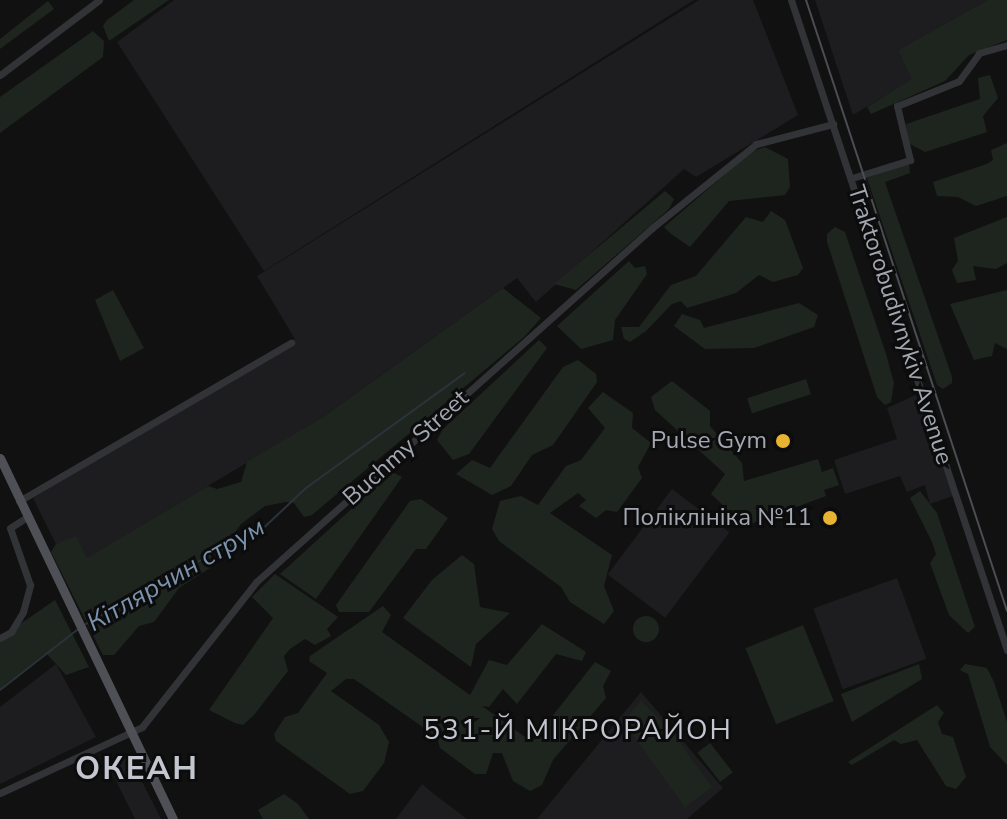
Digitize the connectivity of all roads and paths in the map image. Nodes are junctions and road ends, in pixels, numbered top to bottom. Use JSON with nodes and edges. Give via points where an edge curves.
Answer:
{"nodes":[{"id":1,"x":99,"y":0,"type":"edge"},
{"id":2,"x":791,"y":0,"type":"edge"},
{"id":3,"x":1007,"y":45,"type":"edge"},
{"id":4,"x":0,"y":75,"type":"edge"},
{"id":5,"x":833,"y":124,"type":"junction"},
{"id":6,"x":852,"y":178,"type":"junction"},
{"id":7,"x":291,"y":343,"type":"dead end"},
{"id":8,"x":0,"y":458,"type":"edge"},
{"id":9,"x":19,"y":501,"type":"junction"},
{"id":10,"x":27,"y":517,"type":"junction"},
{"id":11,"x":0,"y":638,"type":"edge"},
{"id":12,"x":1007,"y":650,"type":"edge"},
{"id":13,"x":130,"y":734,"type":"junction"},
{"id":14,"x":0,"y":793,"type":"edge"},
{"id":15,"x":173,"y":819,"type":"edge"}],
"edges":[{"from":1,"to":4,"type":"street"},
{"from":2,"to":5,"type":"street","name":"Traktorobudivnykiv Avenue"},
{"from":3,"to":6,"type":"street","via":[[979,53],[959,81],[897,106],[910,160]]},
{"from":5,"to":6,"type":"street","name":"Traktorobudivnykiv Avenue"},
{"from":5,"to":13,"type":"street","name":"Buchmy Street","via":[[756,144],[660,221],[256,582],[152,716]]},
{"from":6,"to":12,"type":"street","name":"Traktorobudivnykiv Avenue"},
{"from":7,"to":9,"type":"street"},
{"from":8,"to":9,"type":"main road"},
{"from":9,"to":10,"type":"main road"},
{"from":10,"to":11,"type":"street","via":[[10,528],[30,585],[23,612],[11,632]]},
{"from":10,"to":13,"type":"main road"},
{"from":13,"to":14,"type":"street","name":"Buchmy Street"},
{"from":13,"to":15,"type":"main road"}]}
